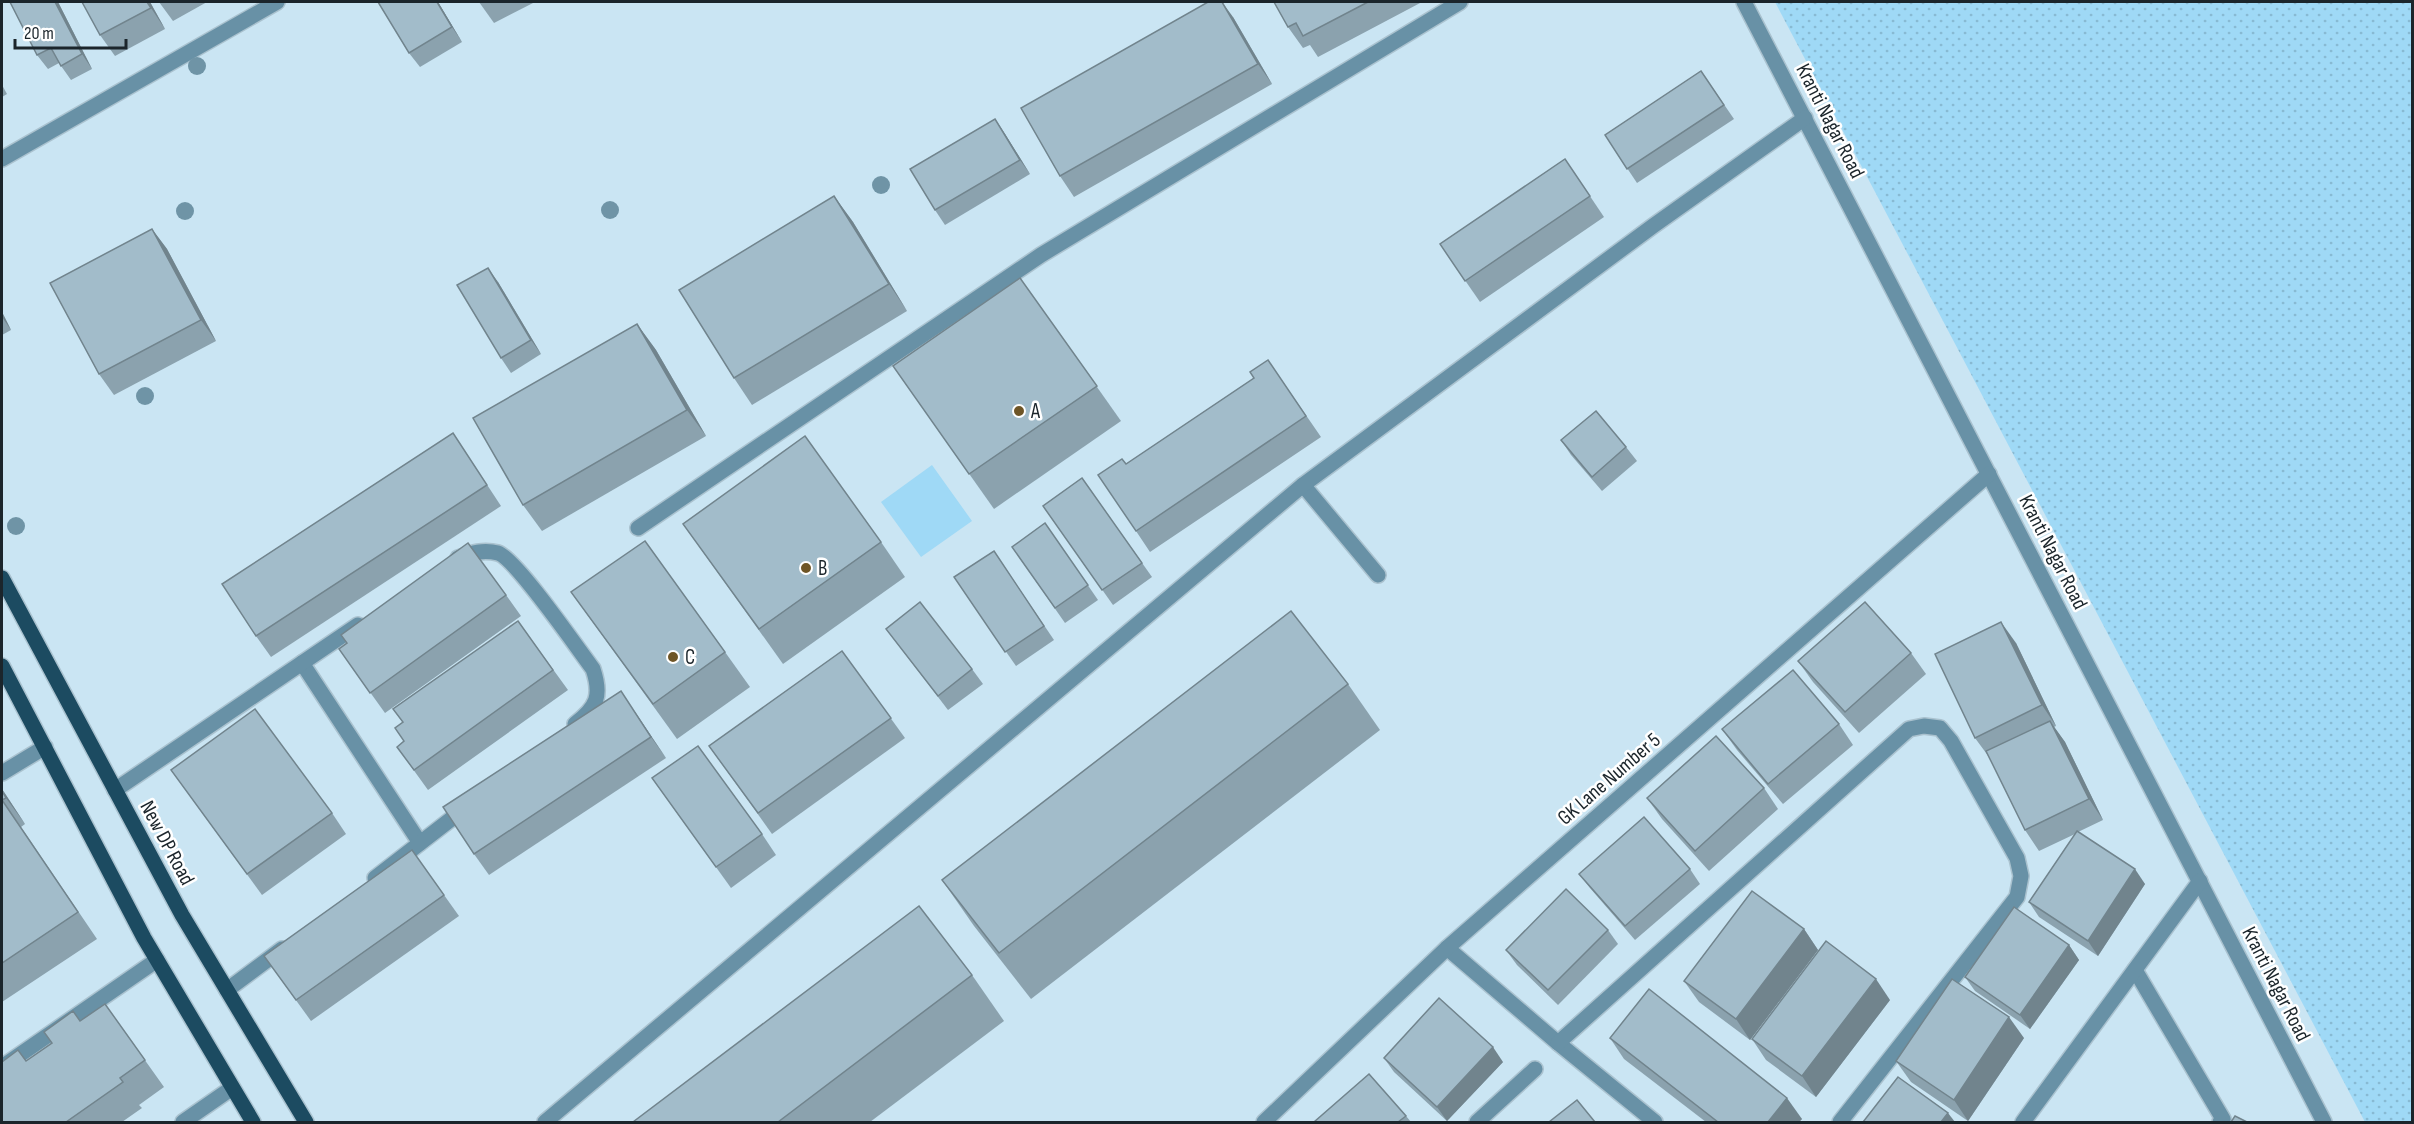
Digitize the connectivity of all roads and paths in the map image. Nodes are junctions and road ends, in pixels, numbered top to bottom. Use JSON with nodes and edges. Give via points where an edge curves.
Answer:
{"nodes":[{"id":1,"x":277,"y":2,"type":"edge"},
{"id":2,"x":1460,"y":2,"type":"edge"},
{"id":3,"x":1744,"y":2,"type":"edge"},
{"id":4,"x":1805,"y":118,"type":"junction"},
{"id":5,"x":2,"y":159,"type":"edge"},
{"id":6,"x":1989,"y":474,"type":"junction"},
{"id":7,"x":1303,"y":485,"type":"junction"},
{"id":8,"x":638,"y":528,"type":"dead end"},
{"id":9,"x":447,"y":565,"type":"edge"},
{"id":10,"x":1378,"y":574,"type":"dead end"},
{"id":11,"x":2,"y":578,"type":"edge"},
{"id":12,"x":370,"y":617,"type":"edge"},
{"id":13,"x":302,"y":663,"type":"junction"},
{"id":14,"x":2,"y":666,"type":"edge"},
{"id":15,"x":566,"y":731,"type":"edge"},
{"id":16,"x":45,"y":747,"type":"junction"},
{"id":17,"x":2,"y":773,"type":"edge"},
{"id":18,"x":115,"y":790,"type":"junction"},
{"id":19,"x":484,"y":794,"type":"edge"},
{"id":20,"x":420,"y":843,"type":"junction"},
{"id":21,"x":2200,"y":881,"type":"junction"},
{"id":22,"x":366,"y":884,"type":"edge"},
{"id":23,"x":294,"y":940,"type":"edge"},
{"id":24,"x":1447,"y":948,"type":"junction"},
{"id":25,"x":157,"y":960,"type":"junction"},
{"id":26,"x":2135,"y":970,"type":"junction"},
{"id":27,"x":227,"y":990,"type":"junction"},
{"id":28,"x":1558,"y":1043,"type":"junction"},
{"id":29,"x":2,"y":1067,"type":"edge"},
{"id":30,"x":1535,"y":1069,"type":"dead end"},
{"id":31,"x":232,"y":1088,"type":"junction"},
{"id":32,"x":183,"y":1122,"type":"edge"},
{"id":33,"x":253,"y":1122,"type":"edge"},
{"id":34,"x":306,"y":1122,"type":"edge"},
{"id":35,"x":545,"y":1122,"type":"edge"},
{"id":36,"x":1264,"y":1122,"type":"edge"},
{"id":37,"x":1477,"y":1122,"type":"edge"},
{"id":38,"x":1655,"y":1122,"type":"edge"},
{"id":39,"x":1840,"y":1122,"type":"edge"},
{"id":40,"x":2023,"y":1122,"type":"edge"},
{"id":41,"x":2220,"y":1122,"type":"edge"},
{"id":42,"x":2324,"y":1122,"type":"edge"}],
"edges":[{"from":1,"to":5,"type":"street"},
{"from":2,"to":8,"type":"street","via":[[1041,255]]},
{"from":3,"to":4,"type":"street","name":"Kranti Nagar Road"},
{"from":4,"to":6,"type":"street","name":"Kranti Nagar Road"},
{"from":4,"to":7,"type":"street"},
{"from":6,"to":21,"type":"street","name":"Kranti Nagar Road"},
{"from":6,"to":24,"type":"street","name":"GK Lane Number 5"},
{"from":7,"to":10,"type":"street"},
{"from":7,"to":35,"type":"street"},
{"from":9,"to":15,"type":"street","via":[[480,550],[501,554],[517,568],[593,669],[598,686],[596,704]]},
{"from":11,"to":18,"type":"main road","name":"New DP Road"},
{"from":12,"to":13,"type":"street"},
{"from":13,"to":18,"type":"street"},
{"from":13,"to":20,"type":"street"},
{"from":14,"to":16,"type":"main road"},
{"from":16,"to":17,"type":"street"},
{"from":16,"to":25,"type":"main road"},
{"from":18,"to":27,"type":"main road","name":"New DP Road"},
{"from":19,"to":20,"type":"street"},
{"from":20,"to":22,"type":"street"},
{"from":21,"to":26,"type":"street"},
{"from":21,"to":42,"type":"street","name":"Kranti Nagar Road"},
{"from":23,"to":27,"type":"street"},
{"from":24,"to":28,"type":"street"},
{"from":24,"to":36,"type":"street","name":"GK Lane Number 5"},
{"from":25,"to":29,"type":"street"},
{"from":25,"to":31,"type":"main road"},
{"from":26,"to":40,"type":"street"},
{"from":26,"to":41,"type":"street","via":[[2223,1119]]},
{"from":27,"to":34,"type":"main road","name":"New DP Road"},
{"from":28,"to":38,"type":"street"},
{"from":28,"to":39,"type":"street","via":[[1909,729],[1940,728],[2017,858],[2021,876],[2017,897]]},
{"from":30,"to":37,"type":"street"},
{"from":31,"to":32,"type":"street"},
{"from":31,"to":33,"type":"main road"}]}
